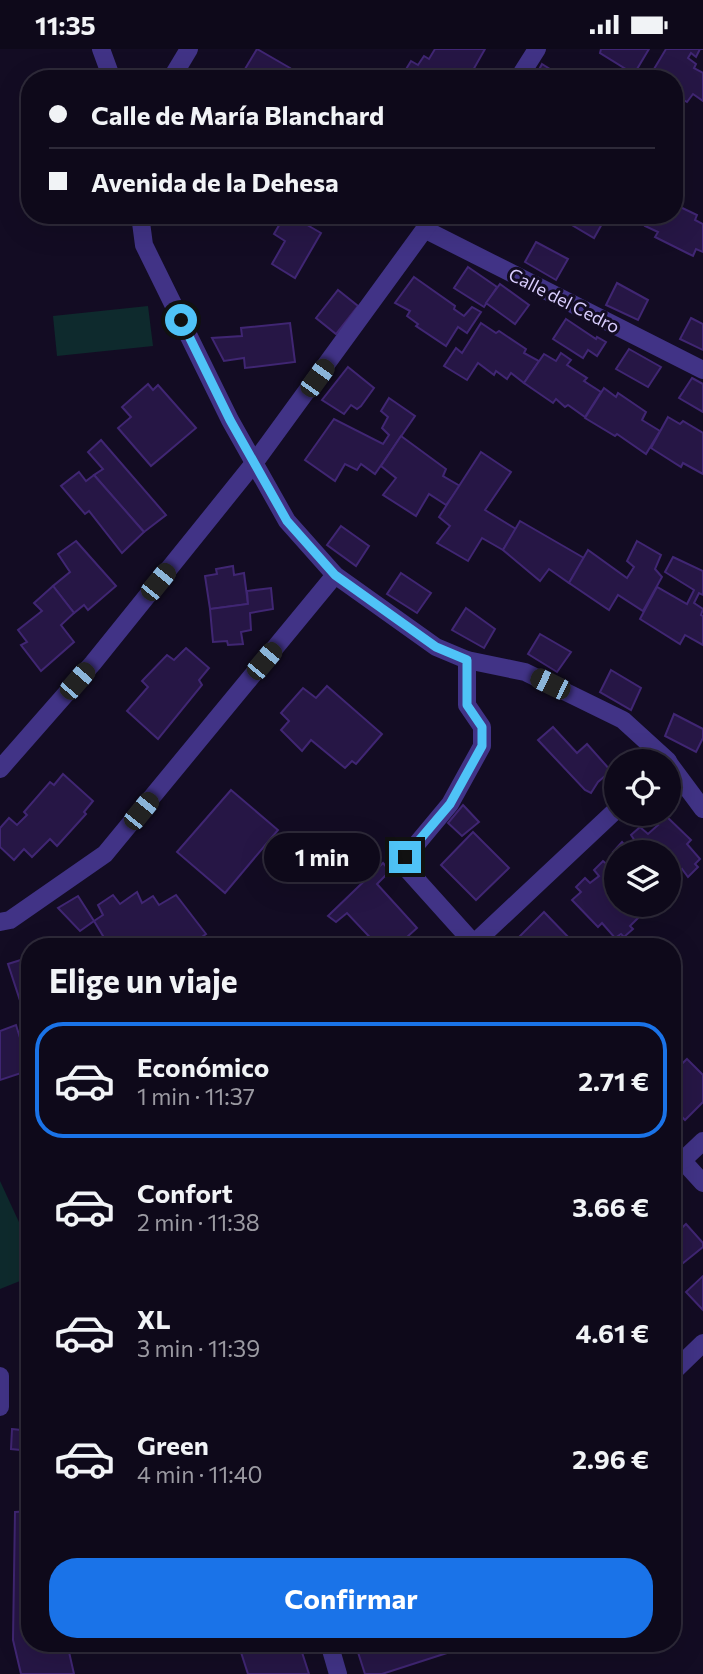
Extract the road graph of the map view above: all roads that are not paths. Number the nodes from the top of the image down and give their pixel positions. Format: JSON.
{"nodes":[{"id":1,"x":101,"y":49,"type":"edge"},
{"id":2,"x":189,"y":49,"type":"edge"},
{"id":3,"x":537,"y":49,"type":"edge"},
{"id":4,"x":109,"y":70,"type":"edge"},
{"id":5,"x":176,"y":70,"type":"edge"},
{"id":6,"x":524,"y":70,"type":"edge"},
{"id":7,"x":141,"y":224,"type":"edge"},
{"id":8,"x":429,"y":224,"type":"edge"},
{"id":9,"x":432,"y":224,"type":"edge"},
{"id":10,"x":703,"y":370,"type":"edge"},
{"id":11,"x":255,"y":462,"type":"junction"},
{"id":12,"x":335,"y":575,"type":"junction"},
{"id":13,"x":467,"y":660,"type":"junction"},
{"id":14,"x":655,"y":749,"type":"edge"},
{"id":15,"x":0,"y":769,"type":"edge"},
{"id":16,"x":681,"y":774,"type":"edge"},
{"id":17,"x":697,"y":790,"type":"edge"},
{"id":18,"x":703,"y":809,"type":"edge"},
{"id":19,"x":604,"y":821,"type":"edge"},
{"id":20,"x":0,"y":922,"type":"edge"},
{"id":21,"x":466,"y":938,"type":"edge"},
{"id":22,"x":481,"y":938,"type":"edge"},
{"id":23,"x":703,"y":1141,"type":"edge"},
{"id":24,"x":681,"y":1153,"type":"edge"},
{"id":25,"x":681,"y":1158,"type":"edge"},
{"id":26,"x":703,"y":1183,"type":"edge"},
{"id":27,"x":703,"y":1343,"type":"edge"},
{"id":28,"x":681,"y":1364,"type":"edge"},
{"id":29,"x":0,"y":1376,"type":"edge"},
{"id":30,"x":0,"y":1407,"type":"edge"},
{"id":31,"x":331,"y":1652,"type":"edge"},
{"id":32,"x":338,"y":1674,"type":"edge"}],
"edges":[{"from":1,"to":4,"type":"street"},
{"from":2,"to":5,"type":"street"},
{"from":3,"to":6,"type":"street"},
{"from":7,"to":11,"type":"street"},
{"from":8,"to":11,"type":"street"},
{"from":9,"to":10,"type":"street","name":"Calle del Cedro"},
{"from":11,"to":12,"type":"street"},
{"from":11,"to":15,"type":"street"},
{"from":12,"to":13,"type":"street"},
{"from":12,"to":20,"type":"street"},
{"from":13,"to":14,"type":"street"},
{"from":13,"to":21,"type":"street"},
{"from":16,"to":17,"type":"street"},
{"from":17,"to":18,"type":"street"},
{"from":19,"to":22,"type":"street"},
{"from":23,"to":24,"type":"street"},
{"from":25,"to":26,"type":"street"},
{"from":27,"to":28,"type":"street"},
{"from":29,"to":30,"type":"street"},
{"from":31,"to":32,"type":"street"}]}
